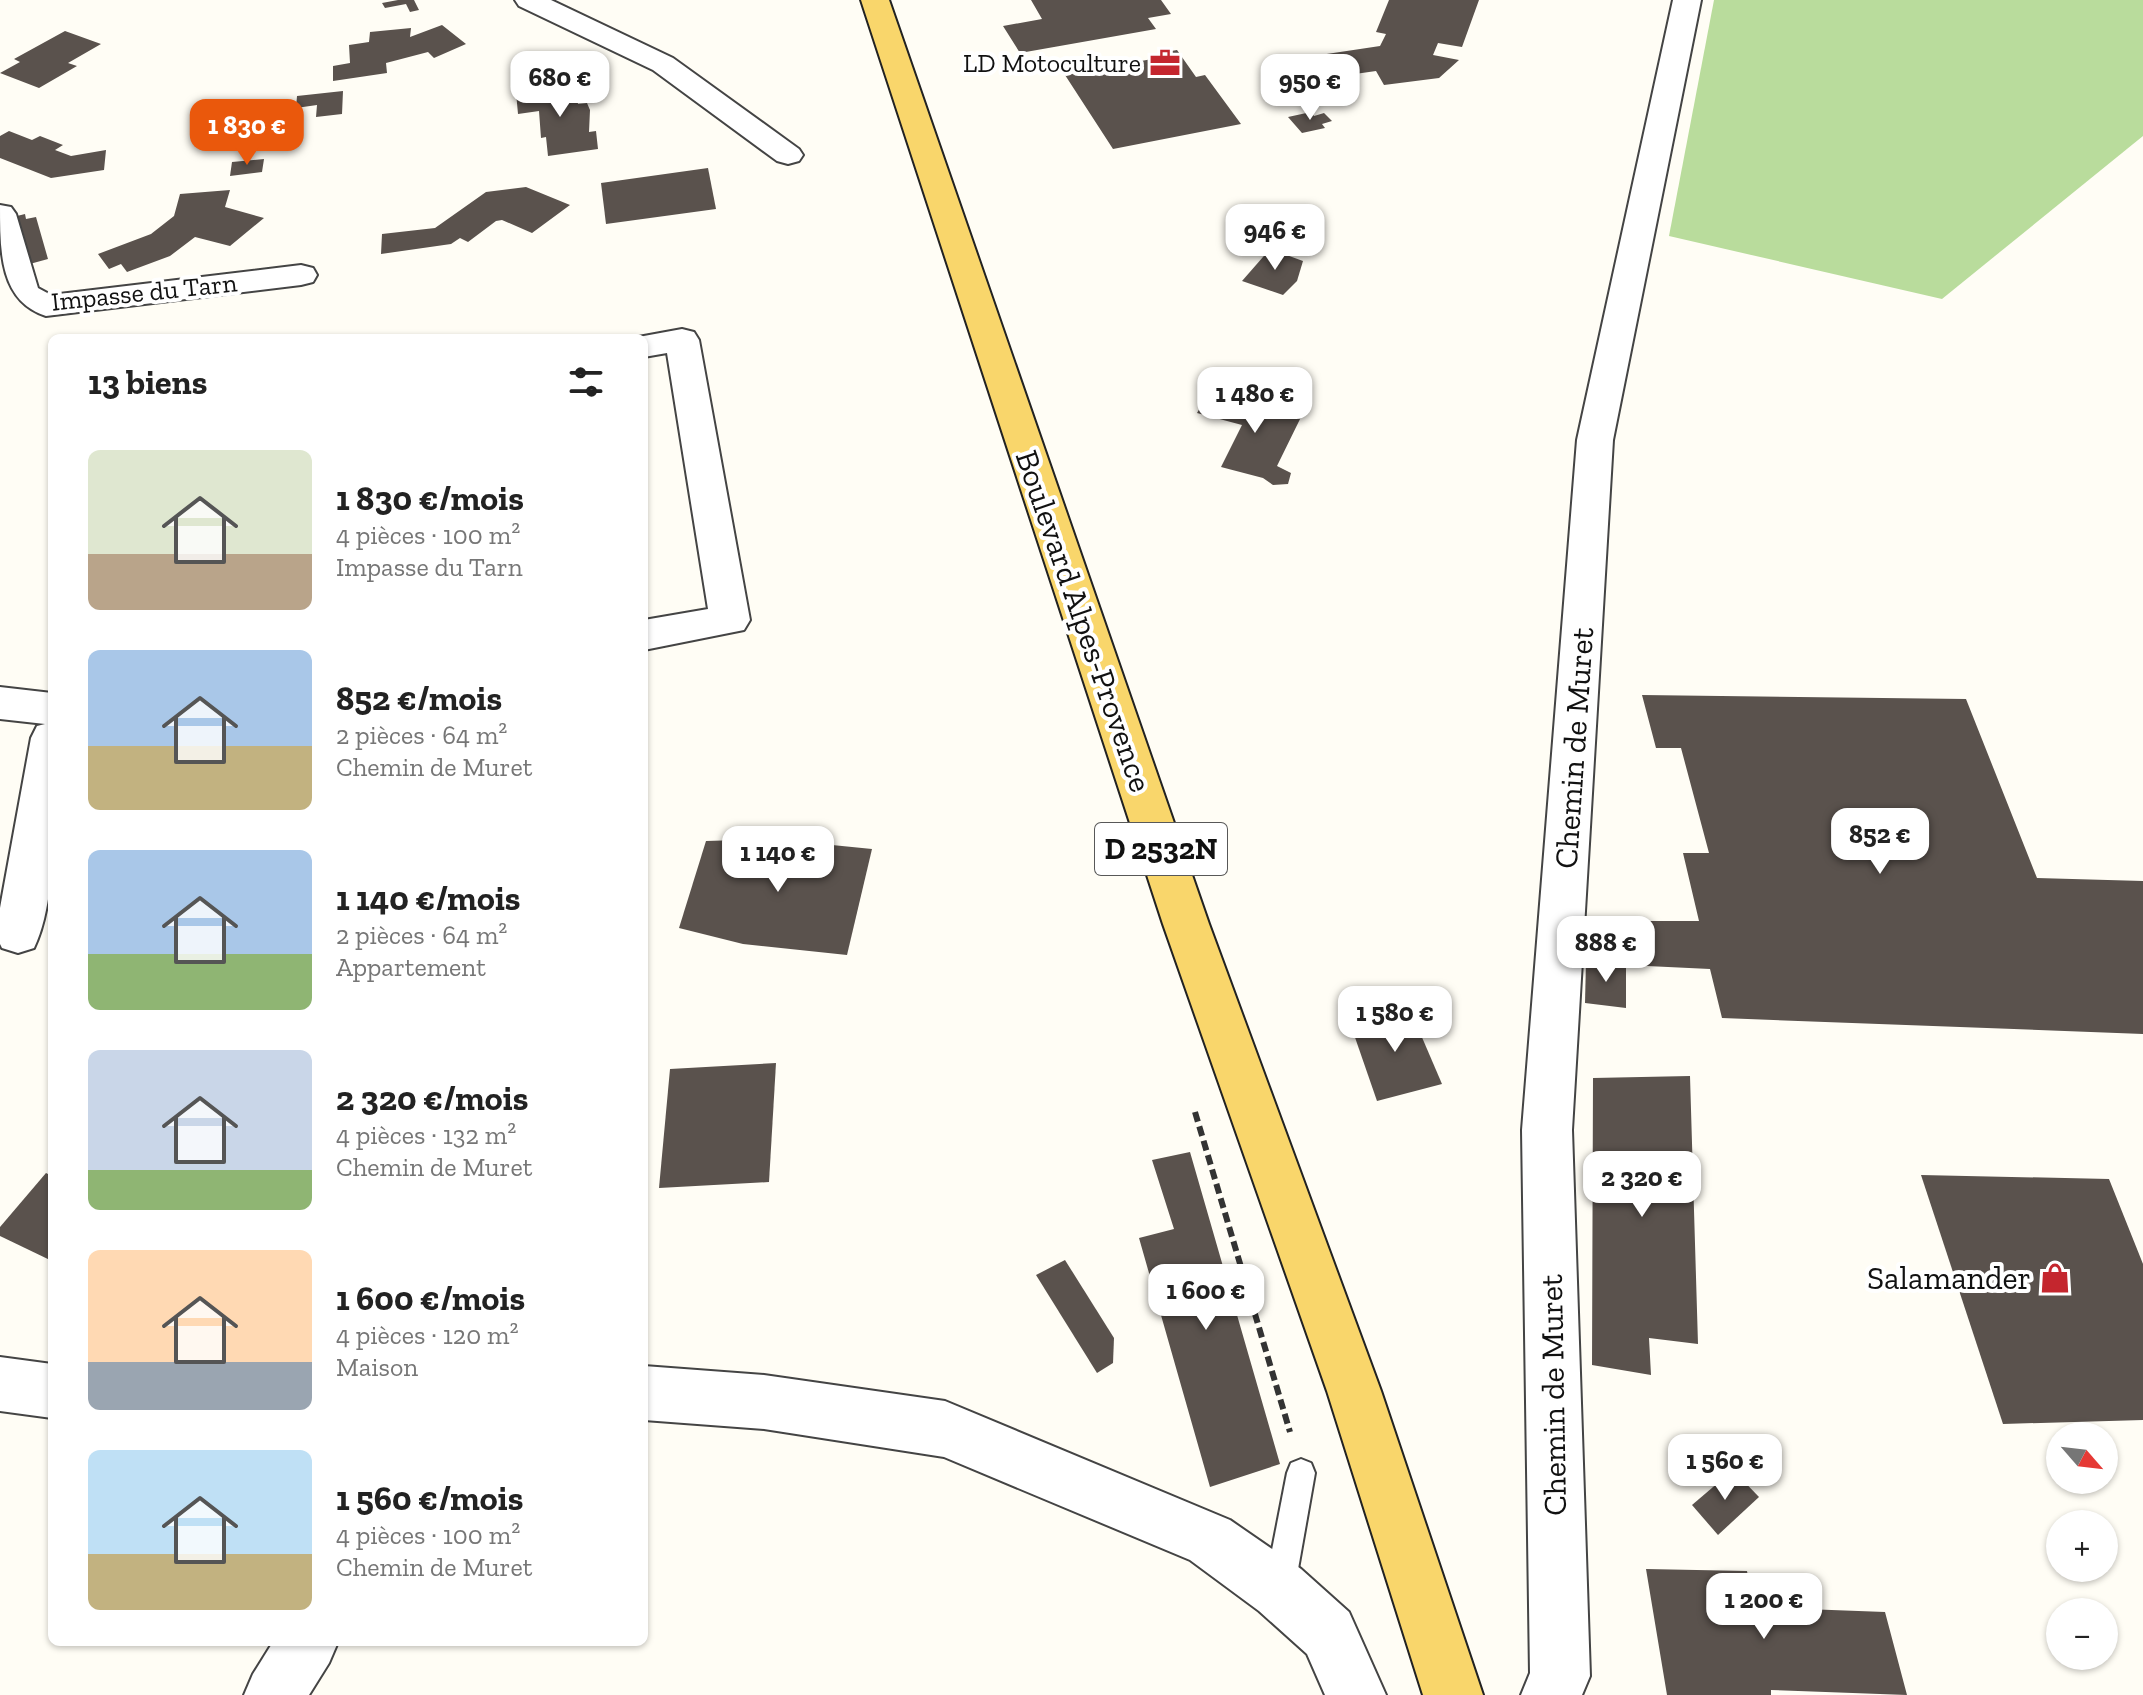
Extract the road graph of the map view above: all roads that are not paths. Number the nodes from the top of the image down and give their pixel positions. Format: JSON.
{"nodes":[{"id":1,"x":529,"y":0,"type":"edge"},
{"id":2,"x":875,"y":0,"type":"edge"},
{"id":3,"x":1687,"y":0,"type":"edge"},
{"id":4,"x":788,"y":155,"type":"dead end"},
{"id":5,"x":0,"y":214,"type":"edge"},
{"id":6,"x":301,"y":275,"type":"dead end"},
{"id":7,"x":648,"y":345,"type":"edge"},
{"id":8,"x":648,"y":634,"type":"edge"},
{"id":9,"x":0,"y":703,"type":"edge"},
{"id":10,"x":48,"y":709,"type":"edge"},
{"id":11,"x":48,"y":761,"type":"edge"},
{"id":12,"x":18,"y":934,"type":"dead end"},
{"id":13,"x":0,"y":1384,"type":"edge"},
{"id":14,"x":48,"y":1390,"type":"edge"},
{"id":15,"x":648,"y":1393,"type":"edge"},
{"id":16,"x":1301,"y":1473,"type":"road end"},
{"id":17,"x":1280,"y":1590,"type":"junction"},
{"id":18,"x":305,"y":1646,"type":"edge"},
{"id":19,"x":274,"y":1695,"type":"edge"},
{"id":20,"x":1356,"y":1695,"type":"edge"},
{"id":21,"x":1453,"y":1695,"type":"edge"},
{"id":22,"x":1551,"y":1695,"type":"edge"}],
"edges":[{"from":1,"to":4,"type":"street"},
{"from":2,"to":21,"type":"main road","name":"Boulevard Alpes-Provence","number":"D 2532N"},
{"from":3,"to":22,"type":"street","name":"Chemin de Muret"},
{"from":5,"to":6,"type":"street","name":"Impasse du Tarn"},
{"from":7,"to":8,"type":"street"},
{"from":9,"to":10,"type":"street"},
{"from":11,"to":12,"type":"street"},
{"from":13,"to":14,"type":"street"},
{"from":15,"to":17,"type":"street"},
{"from":16,"to":17,"type":"lane"},
{"from":17,"to":20,"type":"street"},
{"from":18,"to":19,"type":"street"}]}
